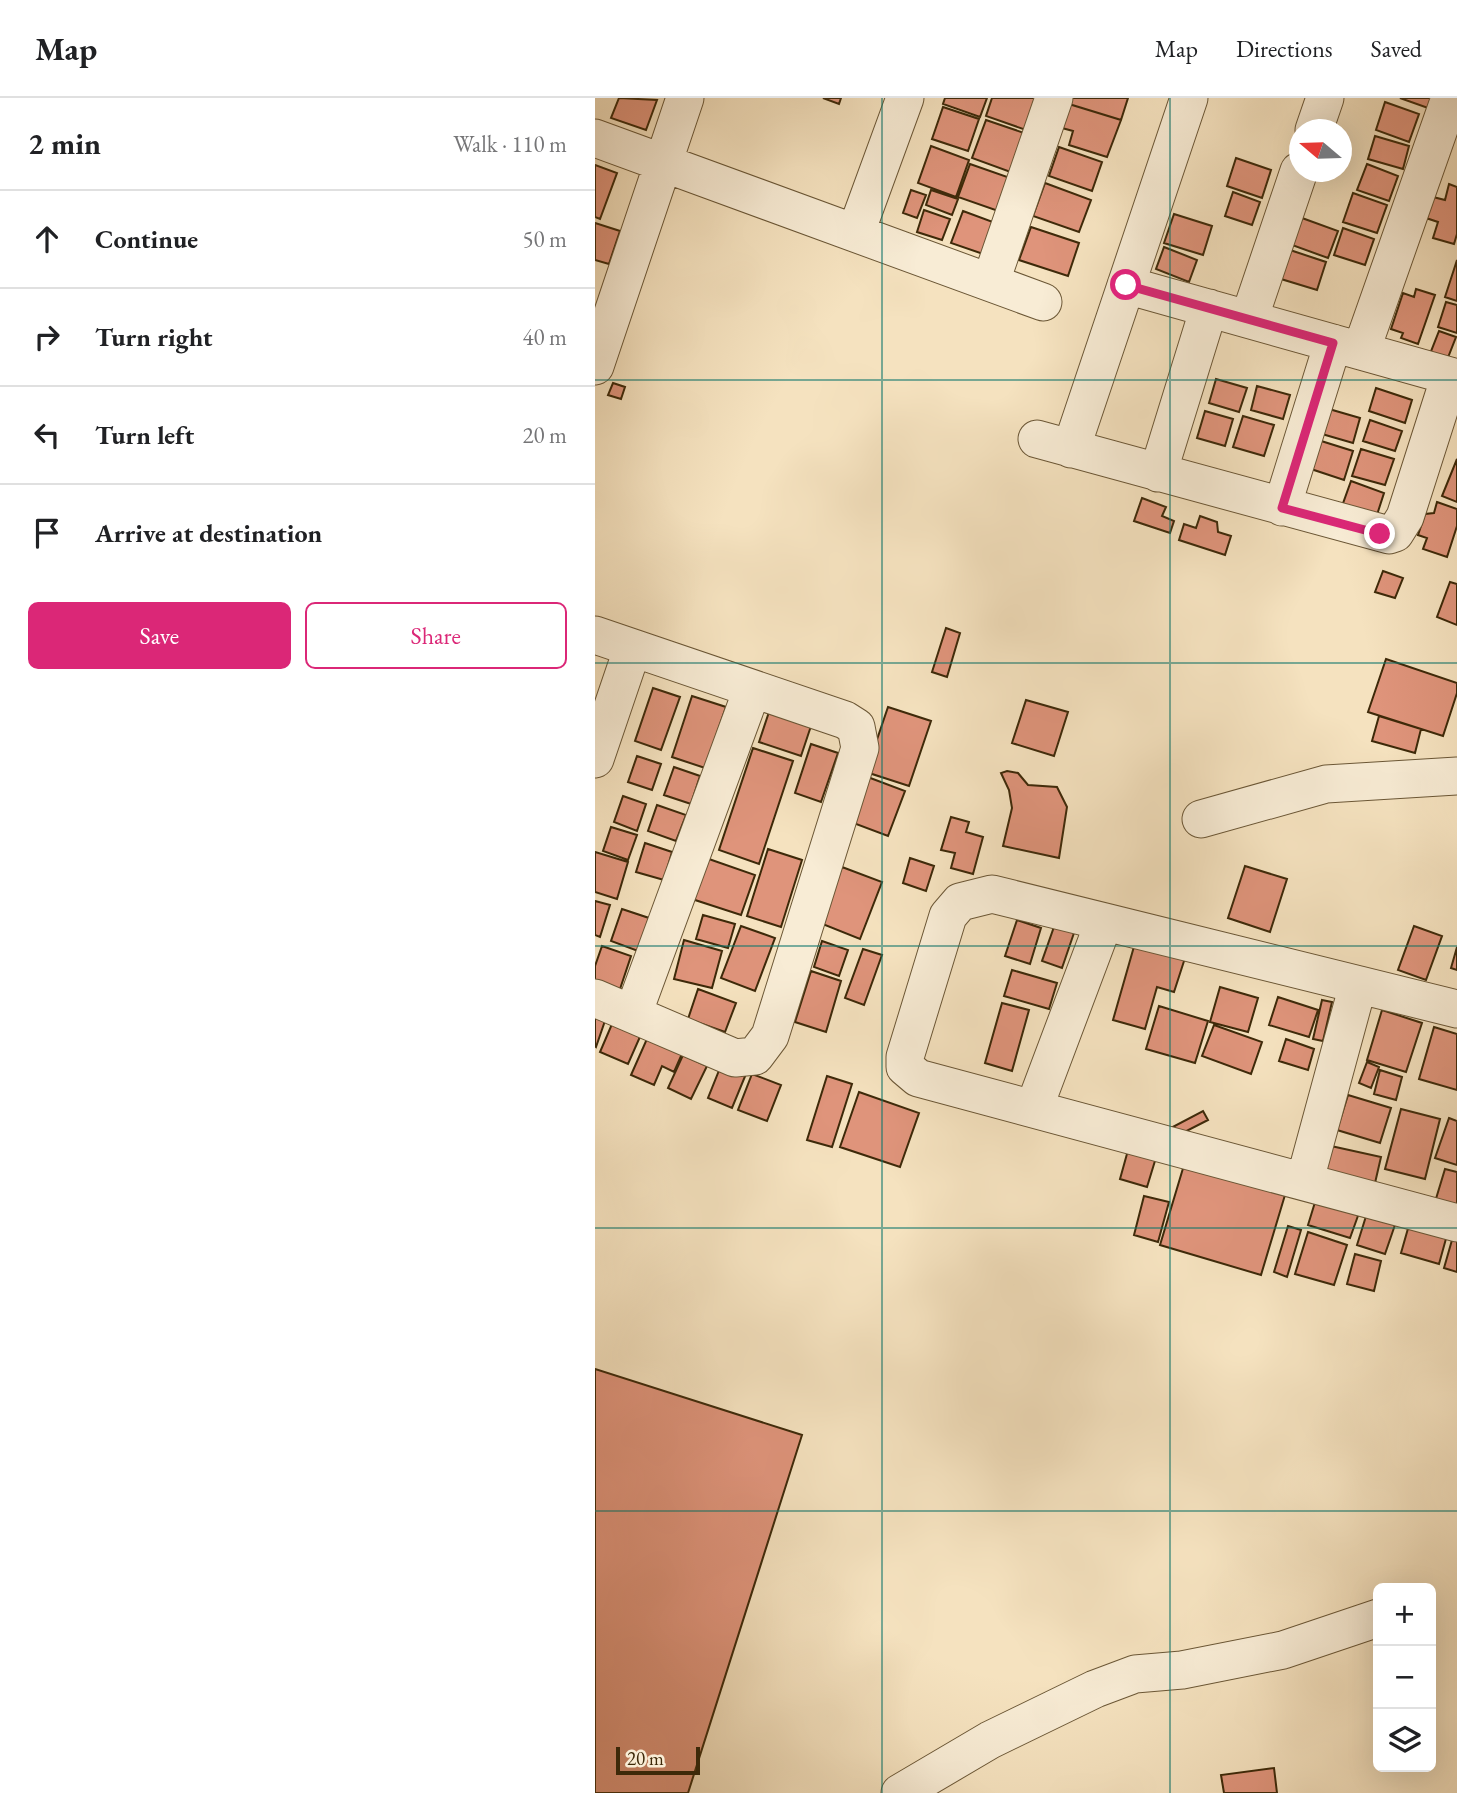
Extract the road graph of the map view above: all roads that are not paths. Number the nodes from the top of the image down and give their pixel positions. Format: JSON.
{"nodes":[{"id":1,"x":685,"y":98,"type":"edge"},
{"id":2,"x":905,"y":98,"type":"edge"},
{"id":3,"x":1054,"y":98,"type":"edge"},
{"id":4,"x":1189,"y":98,"type":"edge"},
{"id":5,"x":1325,"y":98,"type":"edge"},
{"id":6,"x":1450,"y":98,"type":"edge"},
{"id":7,"x":1318,"y":119,"type":"edge"},
{"id":8,"x":595,"y":138,"type":"edge"},
{"id":9,"x":663,"y":162,"type":"junction"},
{"id":10,"x":1297,"y":182,"type":"edge"},
{"id":11,"x":856,"y":232,"type":"junction"},
{"id":12,"x":991,"y":281,"type":"junction"},
{"id":13,"x":1126,"y":285,"type":"junction"},
{"id":14,"x":1043,"y":302,"type":"dead end"},
{"id":15,"x":1209,"y":308,"type":"junction"},
{"id":16,"x":1249,"y":319,"type":"junction"},
{"id":17,"x":1347,"y":347,"type":"junction"},
{"id":18,"x":595,"y":366,"type":"edge"},
{"id":19,"x":1453,"y":377,"type":"edge"},
{"id":20,"x":1158,"y":473,"type":"junction"},
{"id":21,"x":1282,"y":508,"type":"junction"},
{"id":22,"x":595,"y":635,"type":"edge"},
{"id":23,"x":632,"y":650,"type":"junction"},
{"id":24,"x":752,"y":690,"type":"junction"},
{"id":25,"x":595,"y":759,"type":"edge"},
{"id":26,"x":1457,"y":776,"type":"edge"},
{"id":27,"x":1201,"y":819,"type":"dead end"},
{"id":28,"x":1104,"y":922,"type":"junction"},
{"id":29,"x":1358,"y":985,"type":"junction"},
{"id":30,"x":595,"y":998,"type":"edge"},
{"id":31,"x":1457,"y":1009,"type":"edge"},
{"id":32,"x":633,"y":1014,"type":"junction"},
{"id":33,"x":1034,"y":1108,"type":"junction"},
{"id":34,"x":1305,"y":1180,"type":"junction"},
{"id":35,"x":1457,"y":1223,"type":"edge"},
{"id":36,"x":1373,"y":1620,"type":"edge"},
{"id":37,"x":900,"y":1793,"type":"edge"}],
"edges":[{"from":1,"to":9,"type":"street"},
{"from":2,"to":11,"type":"street"},
{"from":3,"to":12,"type":"street"},
{"from":4,"to":13,"type":"street"},
{"from":5,"to":7,"type":"street"},
{"from":6,"to":17,"type":"street"},
{"from":8,"to":9,"type":"street"},
{"from":9,"to":11,"type":"street"},
{"from":9,"to":18,"type":"street"},
{"from":10,"to":16,"type":"street"},
{"from":11,"to":12,"type":"street"},
{"from":12,"to":14,"type":"street"},
{"from":13,"to":15,"type":"street"},
{"from":13,"to":20,"type":"street"},
{"from":15,"to":16,"type":"street"},
{"from":15,"to":20,"type":"street"},
{"from":16,"to":17,"type":"street"},
{"from":17,"to":19,"type":"street"},
{"from":17,"to":21,"type":"street"},
{"from":19,"to":21,"type":"street"},
{"from":20,"to":21,"type":"street"},
{"from":22,"to":23,"type":"street"},
{"from":23,"to":24,"type":"street"},
{"from":23,"to":25,"type":"street"},
{"from":24,"to":32,"type":"street"},
{"from":24,"to":32,"type":"street"},
{"from":26,"to":27,"type":"street"},
{"from":28,"to":29,"type":"street"},
{"from":28,"to":33,"type":"street"},
{"from":28,"to":33,"type":"street"},
{"from":29,"to":31,"type":"street"},
{"from":29,"to":34,"type":"street"},
{"from":30,"to":32,"type":"street"},
{"from":33,"to":34,"type":"street"},
{"from":34,"to":35,"type":"street"},
{"from":36,"to":37,"type":"street"}]}
